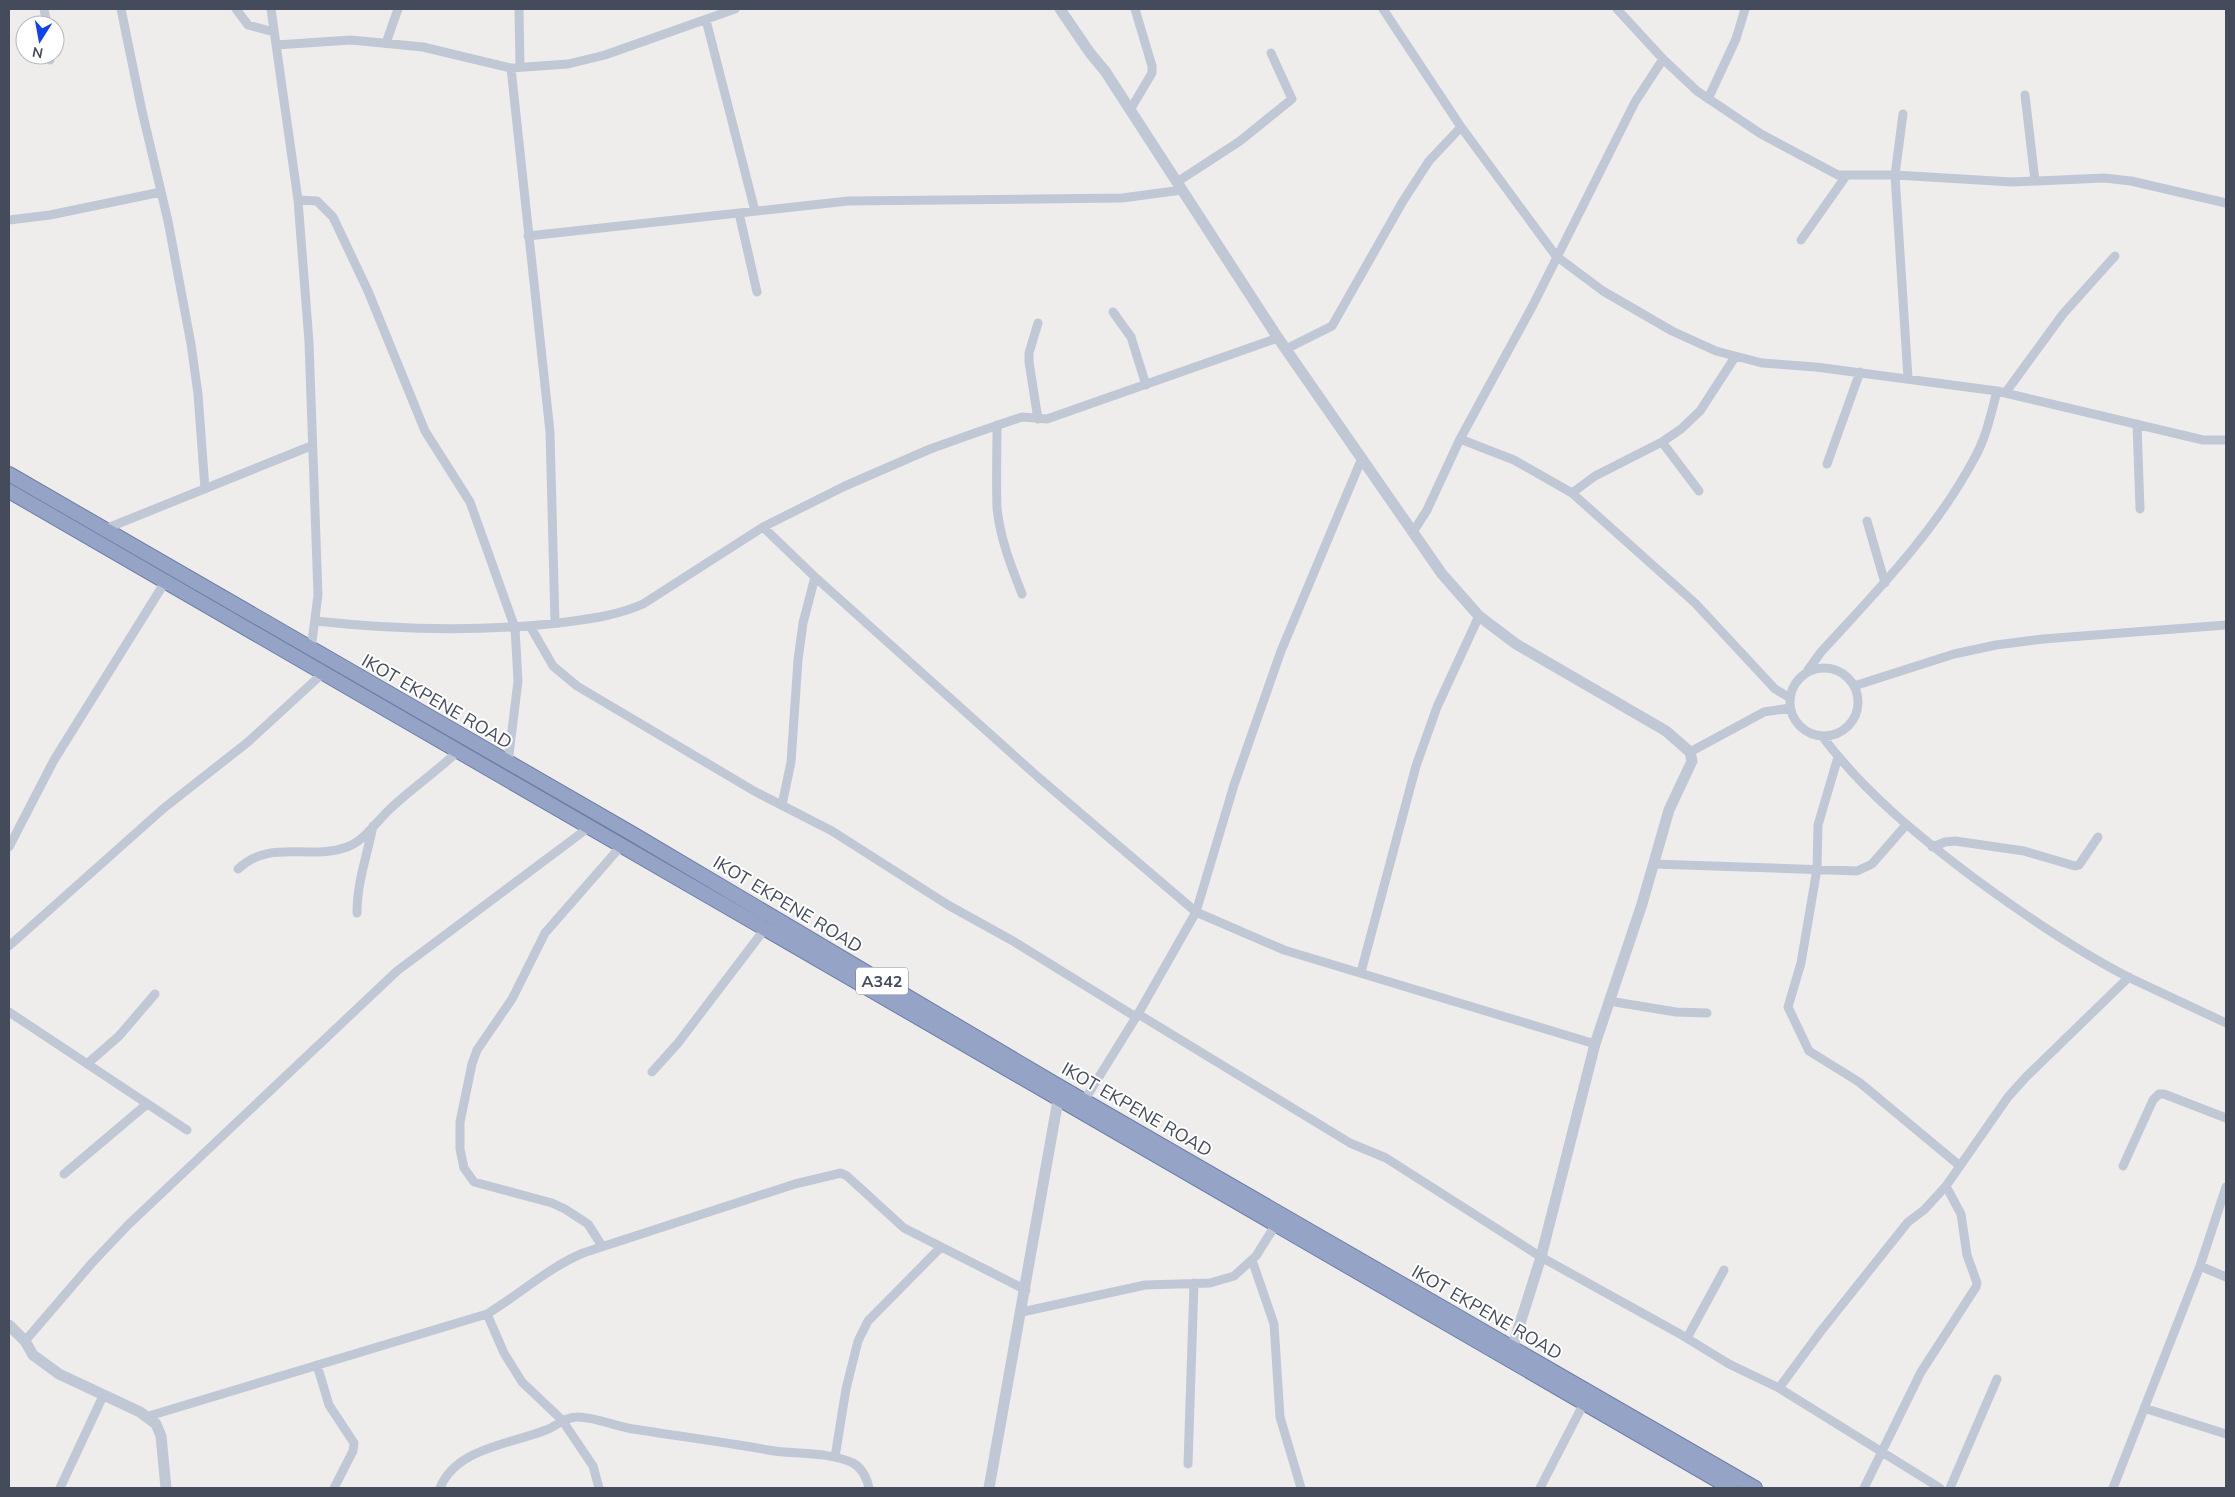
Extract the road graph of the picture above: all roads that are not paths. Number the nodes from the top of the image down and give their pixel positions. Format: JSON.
{"nodes":[{"id":1,"x":121,"y":9,"type":"edge"},
{"id":2,"x":236,"y":9,"type":"edge"},
{"id":3,"x":271,"y":9,"type":"edge"},
{"id":4,"x":398,"y":9,"type":"edge"},
{"id":5,"x":520,"y":9,"type":"edge"},
{"id":6,"x":735,"y":9,"type":"edge"},
{"id":7,"x":1060,"y":9,"type":"edge"},
{"id":8,"x":1135,"y":9,"type":"edge"},
{"id":9,"x":1382,"y":9,"type":"edge"},
{"id":10,"x":1617,"y":9,"type":"edge"},
{"id":11,"x":1745,"y":9,"type":"edge"},
{"id":12,"x":722,"y":11,"type":"edge"},
{"id":13,"x":706,"y":20,"type":"junction"},
{"id":14,"x":274,"y":32,"type":"junction"},
{"id":15,"x":386,"y":43,"type":"junction"},
{"id":16,"x":276,"y":45,"type":"junction"},
{"id":17,"x":1271,"y":53,"type":"dead end"},
{"id":18,"x":1663,"y":59,"type":"junction"},
{"id":19,"x":516,"y":67,"type":"junction"},
{"id":20,"x":2025,"y":95,"type":"dead end"},
{"id":21,"x":1708,"y":99,"type":"junction"},
{"id":22,"x":1130,"y":110,"type":"junction"},
{"id":23,"x":1903,"y":114,"type":"dead end"},
{"id":24,"x":1461,"y":127,"type":"junction"},
{"id":25,"x":1896,"y":174,"type":"junction"},
{"id":26,"x":1846,"y":176,"type":"junction"},
{"id":27,"x":2035,"y":181,"type":"junction"},
{"id":28,"x":1180,"y":186,"type":"junction"},
{"id":29,"x":161,"y":192,"type":"junction"},
{"id":30,"x":298,"y":200,"type":"junction"},
{"id":31,"x":2226,"y":203,"type":"edge"},
{"id":32,"x":755,"y":212,"type":"junction"},
{"id":33,"x":740,"y":213,"type":"junction"},
{"id":34,"x":9,"y":220,"type":"edge"},
{"id":35,"x":528,"y":236,"type":"junction"},
{"id":36,"x":1801,"y":240,"type":"dead end"},
{"id":37,"x":1556,"y":256,"type":"junction"},
{"id":38,"x":2116,"y":256,"type":"dead end"},
{"id":39,"x":757,"y":292,"type":"dead end"},
{"id":40,"x":1113,"y":312,"type":"dead end"},
{"id":41,"x":1038,"y":323,"type":"dead end"},
{"id":42,"x":1278,"y":338,"type":"junction"},
{"id":43,"x":1286,"y":349,"type":"junction"},
{"id":44,"x":1735,"y":357,"type":"junction"},
{"id":45,"x":1860,"y":372,"type":"junction"},
{"id":46,"x":1908,"y":378,"type":"junction"},
{"id":47,"x":1146,"y":385,"type":"junction"},
{"id":48,"x":2002,"y":391,"type":"junction"},
{"id":49,"x":1038,"y":419,"type":"junction"},
{"id":50,"x":2137,"y":424,"type":"junction"},
{"id":51,"x":997,"y":426,"type":"junction"},
{"id":52,"x":1460,"y":439,"type":"junction"},
{"id":53,"x":2226,"y":440,"type":"edge"},
{"id":54,"x":1662,"y":442,"type":"junction"},
{"id":55,"x":311,"y":446,"type":"junction"},
{"id":56,"x":1362,"y":458,"type":"junction"},
{"id":57,"x":1827,"y":464,"type":"dead end"},
{"id":58,"x":9,"y":474,"type":"edge"},
{"id":59,"x":205,"y":489,"type":"junction"},
{"id":60,"x":9,"y":491,"type":"edge"},
{"id":61,"x":1699,"y":491,"type":"dead end"},
{"id":62,"x":1572,"y":494,"type":"junction"},
{"id":63,"x":2140,"y":508,"type":"dead end"},
{"id":64,"x":1867,"y":521,"type":"dead end"},
{"id":65,"x":763,"y":527,"type":"junction"},
{"id":66,"x":105,"y":529,"type":"junction"},
{"id":67,"x":1412,"y":532,"type":"junction"},
{"id":68,"x":815,"y":577,"type":"junction"},
{"id":69,"x":165,"y":582,"type":"junction"},
{"id":70,"x":1885,"y":583,"type":"junction"},
{"id":71,"x":1022,"y":594,"type":"dead end"},
{"id":72,"x":1478,"y":616,"type":"junction"},
{"id":73,"x":316,"y":621,"type":"junction"},
{"id":74,"x":555,"y":623,"type":"junction"},
{"id":75,"x":2226,"y":625,"type":"edge"},
{"id":76,"x":530,"y":626,"type":"junction"},
{"id":77,"x":515,"y":628,"type":"junction"},
{"id":78,"x":311,"y":649,"type":"junction"},
{"id":79,"x":1808,"y":670,"type":"junction"},
{"id":80,"x":322,"y":674,"type":"junction"},
{"id":81,"x":1854,"y":686,"type":"junction"},
{"id":82,"x":1790,"y":698,"type":"junction"},
{"id":83,"x":1790,"y":708,"type":"junction"},
{"id":84,"x":1822,"y":736,"type":"junction"},
{"id":85,"x":457,"y":752,"type":"junction"},
{"id":86,"x":1690,"y":752,"type":"junction"},
{"id":87,"x":1838,"y":757,"type":"junction"},
{"id":88,"x":508,"y":763,"type":"junction"},
{"id":89,"x":782,"y":805,"type":"junction"},
{"id":90,"x":1906,"y":825,"type":"junction"},
{"id":91,"x":373,"y":826,"type":"junction"},
{"id":92,"x":588,"y":828,"type":"junction"},
{"id":93,"x":2098,"y":837,"type":"dead end"},
{"id":94,"x":621,"y":846,"type":"junction"},
{"id":95,"x":9,"y":847,"type":"edge"},
{"id":96,"x":1932,"y":847,"type":"junction"},
{"id":97,"x":1653,"y":864,"type":"junction"},
{"id":98,"x":1816,"y":869,"type":"junction"},
{"id":99,"x":238,"y":870,"type":"dead end"},
{"id":100,"x":1196,"y":912,"type":"junction"},
{"id":101,"x":357,"y":913,"type":"dead end"},
{"id":102,"x":764,"y":930,"type":"junction"},
{"id":103,"x":9,"y":946,"type":"edge"},
{"id":104,"x":1361,"y":972,"type":"junction"},
{"id":105,"x":2129,"y":977,"type":"junction"},
{"id":106,"x":155,"y":994,"type":"dead end"},
{"id":107,"x":1609,"y":1001,"type":"junction"},
{"id":108,"x":9,"y":1012,"type":"edge"},
{"id":109,"x":1707,"y":1013,"type":"dead end"},
{"id":110,"x":1137,"y":1015,"type":"junction"},
{"id":111,"x":2226,"y":1023,"type":"edge"},
{"id":112,"x":1595,"y":1044,"type":"junction"},
{"id":113,"x":87,"y":1064,"type":"junction"},
{"id":114,"x":652,"y":1072,"type":"dead end"},
{"id":115,"x":1058,"y":1100,"type":"junction"},
{"id":116,"x":1084,"y":1100,"type":"junction"},
{"id":117,"x":147,"y":1104,"type":"junction"},
{"id":118,"x":2226,"y":1118,"type":"edge"},
{"id":119,"x":187,"y":1130,"type":"dead end"},
{"id":120,"x":1960,"y":1166,"type":"junction"},
{"id":121,"x":2123,"y":1166,"type":"dead end"},
{"id":122,"x":64,"y":1174,"type":"dead end"},
{"id":123,"x":1946,"y":1186,"type":"junction"},
{"id":124,"x":2226,"y":1187,"type":"edge"},
{"id":125,"x":1279,"y":1220,"type":"junction"},
{"id":126,"x":602,"y":1246,"type":"junction"},
{"id":127,"x":941,"y":1247,"type":"junction"},
{"id":128,"x":1541,"y":1258,"type":"junction"},
{"id":129,"x":1252,"y":1260,"type":"junction"},
{"id":130,"x":2200,"y":1266,"type":"junction"},
{"id":131,"x":1724,"y":1270,"type":"dead end"},
{"id":132,"x":2226,"y":1277,"type":"edge"},
{"id":133,"x":1194,"y":1283,"type":"junction"},
{"id":134,"x":1026,"y":1290,"type":"junction"},
{"id":135,"x":1022,"y":1312,"type":"junction"},
{"id":136,"x":487,"y":1314,"type":"junction"},
{"id":137,"x":10,"y":1328,"type":"edge"},
{"id":138,"x":1687,"y":1338,"type":"junction"},
{"id":139,"x":25,"y":1341,"type":"junction"},
{"id":140,"x":1512,"y":1349,"type":"junction"},
{"id":141,"x":316,"y":1365,"type":"junction"},
{"id":142,"x":1997,"y":1380,"type":"dead end"},
{"id":143,"x":1779,"y":1388,"type":"junction"},
{"id":144,"x":103,"y":1396,"type":"junction"},
{"id":145,"x":1587,"y":1397,"type":"junction"},
{"id":146,"x":2144,"y":1408,"type":"junction"},
{"id":147,"x":149,"y":1416,"type":"junction"},
{"id":148,"x":562,"y":1420,"type":"junction"},
{"id":149,"x":2226,"y":1434,"type":"edge"},
{"id":150,"x":1881,"y":1450,"type":"junction"},
{"id":151,"x":835,"y":1457,"type":"junction"},
{"id":152,"x":1188,"y":1464,"type":"dead end"},
{"id":153,"x":60,"y":1488,"type":"edge"},
{"id":154,"x":166,"y":1488,"type":"edge"},
{"id":155,"x":334,"y":1488,"type":"edge"},
{"id":156,"x":440,"y":1488,"type":"edge"},
{"id":157,"x":599,"y":1488,"type":"edge"},
{"id":158,"x":869,"y":1488,"type":"edge"},
{"id":159,"x":989,"y":1488,"type":"edge"},
{"id":160,"x":1301,"y":1488,"type":"edge"},
{"id":161,"x":1540,"y":1488,"type":"edge"},
{"id":162,"x":1731,"y":1488,"type":"edge"},
{"id":163,"x":1755,"y":1488,"type":"edge"},
{"id":164,"x":1864,"y":1488,"type":"edge"},
{"id":165,"x":1940,"y":1488,"type":"edge"},
{"id":166,"x":1950,"y":1488,"type":"edge"},
{"id":167,"x":2113,"y":1488,"type":"edge"}],
"edges":[{"from":1,"to":29,"type":"street"},
{"from":2,"to":14,"type":"street"},
{"from":3,"to":14,"type":"street"},
{"from":4,"to":15,"type":"street"},
{"from":5,"to":19,"type":"street"},
{"from":6,"to":12,"type":"street"},
{"from":7,"to":22,"type":"street"},
{"from":8,"to":22,"type":"street"},
{"from":9,"to":24,"type":"street"},
{"from":10,"to":18,"type":"street"},
{"from":11,"to":21,"type":"street"},
{"from":12,"to":13,"type":"street"},
{"from":13,"to":19,"type":"street"},
{"from":13,"to":32,"type":"street"},
{"from":14,"to":16,"type":"street"},
{"from":15,"to":16,"type":"street"},
{"from":15,"to":19,"type":"street"},
{"from":16,"to":30,"type":"street"},
{"from":17,"to":28,"type":"street"},
{"from":18,"to":21,"type":"street"},
{"from":18,"to":37,"type":"street"},
{"from":19,"to":35,"type":"street"},
{"from":20,"to":27,"type":"street"},
{"from":21,"to":26,"type":"street"},
{"from":22,"to":28,"type":"street"},
{"from":23,"to":25,"type":"street"},
{"from":24,"to":37,"type":"street"},
{"from":24,"to":43,"type":"street"},
{"from":25,"to":26,"type":"street"},
{"from":25,"to":27,"type":"street"},
{"from":25,"to":46,"type":"street"},
{"from":26,"to":36,"type":"street"},
{"from":27,"to":31,"type":"street"},
{"from":28,"to":32,"type":"street"},
{"from":28,"to":42,"type":"street"},
{"from":29,"to":34,"type":"street"},
{"from":29,"to":59,"type":"street"},
{"from":30,"to":55,"type":"street"},
{"from":30,"to":77,"type":"street"},
{"from":32,"to":33,"type":"street"},
{"from":33,"to":35,"type":"street"},
{"from":33,"to":39,"type":"street"},
{"from":35,"to":74,"type":"street"},
{"from":37,"to":44,"type":"street"},
{"from":37,"to":52,"type":"street"},
{"from":38,"to":48,"type":"street"},
{"from":40,"to":47,"type":"street"},
{"from":41,"to":49,"type":"street"},
{"from":42,"to":43,"type":"street"},
{"from":42,"to":47,"type":"street"},
{"from":43,"to":56,"type":"street"},
{"from":44,"to":45,"type":"street"},
{"from":44,"to":54,"type":"street"},
{"from":45,"to":46,"type":"street"},
{"from":45,"to":57,"type":"street"},
{"from":46,"to":48,"type":"street"},
{"from":47,"to":49,"type":"street"},
{"from":48,"to":50,"type":"street"},
{"from":48,"to":70,"type":"street"},
{"from":49,"to":51,"type":"street"},
{"from":50,"to":53,"type":"street"},
{"from":50,"to":63,"type":"street"},
{"from":51,"to":65,"type":"street"},
{"from":51,"to":71,"type":"street"},
{"from":52,"to":62,"type":"street"},
{"from":52,"to":67,"type":"street"},
{"from":54,"to":61,"type":"street"},
{"from":54,"to":62,"type":"street"},
{"from":55,"to":59,"type":"street"},
{"from":55,"to":73,"type":"street"},
{"from":56,"to":67,"type":"street"},
{"from":56,"to":100,"type":"street"},
{"from":58,"to":66,"type":"highway","name":"IKOT EKPENE ROAD","number":"A342"},
{"from":59,"to":66,"type":"street"},
{"from":60,"to":69,"type":"highway","name":"IKOT EKPENE ROAD","number":"A342"},
{"from":62,"to":82,"type":"street"},
{"from":64,"to":70,"type":"street"},
{"from":65,"to":68,"type":"street"},
{"from":65,"to":74,"type":"street"},
{"from":66,"to":78,"type":"highway","name":"IKOT EKPENE ROAD","number":"A342"},
{"from":67,"to":72,"type":"street"},
{"from":68,"to":89,"type":"street"},
{"from":68,"to":100,"type":"street"},
{"from":69,"to":80,"type":"highway","name":"IKOT EKPENE ROAD","number":"A342"},
{"from":69,"to":95,"type":"street"},
{"from":70,"to":79,"type":"street"},
{"from":72,"to":86,"type":"street"},
{"from":72,"to":104,"type":"street"},
{"from":73,"to":77,"type":"street"},
{"from":73,"to":78,"type":"street"},
{"from":74,"to":76,"type":"street"},
{"from":75,"to":81,"type":"street"},
{"from":76,"to":77,"type":"street"},
{"from":76,"to":89,"type":"street"},
{"from":77,"to":88,"type":"street"},
{"from":78,"to":88,"type":"highway","name":"IKOT EKPENE ROAD","number":"A342"},
{"from":79,"to":81,"type":"street"},
{"from":79,"to":82,"type":"street"},
{"from":80,"to":85,"type":"highway","name":"IKOT EKPENE ROAD","number":"A342"},
{"from":80,"to":103,"type":"street"},
{"from":81,"to":84,"type":"street"},
{"from":82,"to":83,"type":"street"},
{"from":83,"to":84,"type":"street"},
{"from":83,"to":86,"type":"street"},
{"from":84,"to":87,"type":"street"},
{"from":85,"to":91,"type":"street"},
{"from":85,"to":92,"type":"highway","name":"IKOT EKPENE ROAD","number":"A342"},
{"from":86,"to":97,"type":"street"},
{"from":87,"to":90,"type":"street"},
{"from":87,"to":98,"type":"street"},
{"from":88,"to":116,"type":"highway","name":"IKOT EKPENE ROAD","number":"A342"},
{"from":89,"to":110,"type":"street"},
{"from":90,"to":96,"type":"street"},
{"from":90,"to":98,"type":"street"},
{"from":91,"to":99,"type":"street"},
{"from":91,"to":101,"type":"street"},
{"from":92,"to":94,"type":"highway","name":"IKOT EKPENE ROAD","number":"A342"},
{"from":92,"to":139,"type":"street"},
{"from":93,"to":96,"type":"street"},
{"from":94,"to":102,"type":"highway","name":"IKOT EKPENE ROAD","number":"A342"},
{"from":94,"to":126,"type":"street"},
{"from":96,"to":105,"type":"street"},
{"from":97,"to":98,"type":"street"},
{"from":97,"to":107,"type":"street"},
{"from":98,"to":120,"type":"street"},
{"from":100,"to":104,"type":"street"},
{"from":100,"to":110,"type":"street"},
{"from":102,"to":114,"type":"street"},
{"from":102,"to":115,"type":"highway","name":"IKOT EKPENE ROAD","number":"A342"},
{"from":104,"to":112,"type":"street"},
{"from":105,"to":111,"type":"street"},
{"from":105,"to":120,"type":"street"},
{"from":106,"to":113,"type":"street"},
{"from":107,"to":109,"type":"street"},
{"from":107,"to":112,"type":"street"},
{"from":108,"to":113,"type":"street"},
{"from":110,"to":116,"type":"street"},
{"from":110,"to":128,"type":"street"},
{"from":112,"to":128,"type":"street"},
{"from":113,"to":117,"type":"street"},
{"from":115,"to":125,"type":"highway","name":"IKOT EKPENE ROAD","number":"A342"},
{"from":115,"to":134,"type":"street"},
{"from":116,"to":125,"type":"highway","name":"IKOT EKPENE ROAD","number":"A342"},
{"from":117,"to":119,"type":"street"},
{"from":117,"to":122,"type":"street"},
{"from":118,"to":121,"type":"street"},
{"from":120,"to":123,"type":"street"},
{"from":123,"to":143,"type":"street"},
{"from":123,"to":150,"type":"street"},
{"from":124,"to":130,"type":"street"},
{"from":125,"to":129,"type":"street"},
{"from":125,"to":140,"type":"highway","name":"IKOT EKPENE ROAD","number":"A342"},
{"from":125,"to":145,"type":"highway","name":"IKOT EKPENE ROAD","number":"A342"},
{"from":126,"to":127,"type":"street"},
{"from":126,"to":136,"type":"street"},
{"from":127,"to":134,"type":"street"},
{"from":127,"to":151,"type":"street"},
{"from":128,"to":138,"type":"street"},
{"from":128,"to":140,"type":"street"},
{"from":129,"to":133,"type":"street"},
{"from":129,"to":160,"type":"street"},
{"from":130,"to":132,"type":"street"},
{"from":130,"to":146,"type":"street"},
{"from":131,"to":138,"type":"street"},
{"from":133,"to":135,"type":"street"},
{"from":133,"to":152,"type":"street"},
{"from":134,"to":135,"type":"street"},
{"from":135,"to":159,"type":"street"},
{"from":136,"to":141,"type":"street"},
{"from":136,"to":148,"type":"street"},
{"from":137,"to":139,"type":"street"},
{"from":138,"to":143,"type":"street"},
{"from":139,"to":144,"type":"street"},
{"from":140,"to":145,"type":"highway","name":"IKOT EKPENE ROAD","number":"A342"},
{"from":141,"to":147,"type":"street"},
{"from":141,"to":155,"type":"street"},
{"from":142,"to":166,"type":"street"},
{"from":143,"to":150,"type":"street"},
{"from":144,"to":147,"type":"street"},
{"from":144,"to":153,"type":"street"},
{"from":145,"to":161,"type":"street"},
{"from":145,"to":162,"type":"highway","name":"IKOT EKPENE ROAD","number":"A342"},
{"from":145,"to":163,"type":"highway","name":"IKOT EKPENE ROAD","number":"A342"},
{"from":146,"to":149,"type":"street"},
{"from":146,"to":167,"type":"street"},
{"from":147,"to":154,"type":"street"},
{"from":148,"to":151,"type":"street"},
{"from":148,"to":156,"type":"street"},
{"from":148,"to":157,"type":"street"},
{"from":150,"to":164,"type":"street"},
{"from":150,"to":165,"type":"street"},
{"from":151,"to":158,"type":"street"}]}
